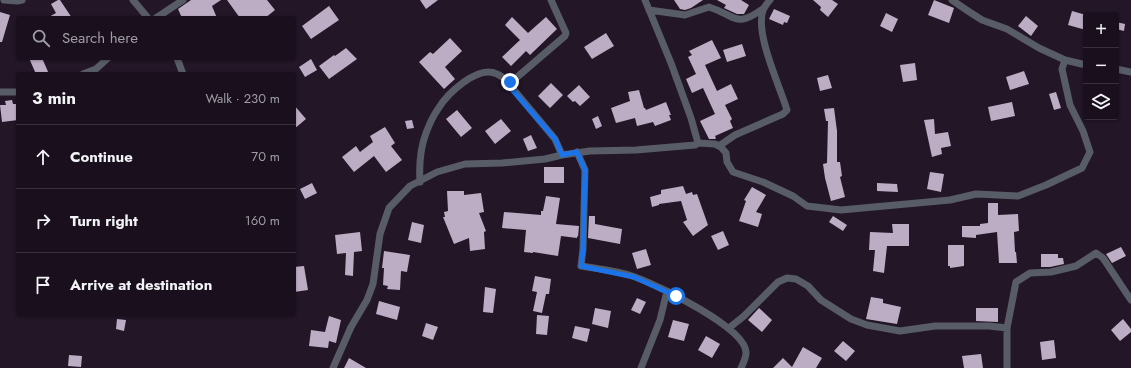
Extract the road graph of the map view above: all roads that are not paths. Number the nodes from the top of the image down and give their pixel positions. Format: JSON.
{"nodes":[{"id":1,"x":4,"y":0,"type":"edge"},
{"id":2,"x":22,"y":0,"type":"edge"},
{"id":3,"x":133,"y":0,"type":"edge"},
{"id":4,"x":182,"y":0,"type":"edge"},
{"id":5,"x":551,"y":0,"type":"edge"},
{"id":6,"x":645,"y":0,"type":"edge"},
{"id":7,"x":770,"y":0,"type":"edge"},
{"id":8,"x":952,"y":0,"type":"edge"},
{"id":9,"x":764,"y":8,"type":"junction"},
{"id":10,"x":649,"y":10,"type":"junction"},
{"id":11,"x":146,"y":16,"type":"edge"},
{"id":12,"x":159,"y":16,"type":"edge"},
{"id":13,"x":106,"y":60,"type":"edge"},
{"id":14,"x":178,"y":60,"type":"edge"},
{"id":15,"x":1065,"y":60,"type":"junction"},
{"id":16,"x":1083,"y":64,"type":"edge"},
{"id":17,"x":1119,"y":70,"type":"edge"},
{"id":18,"x":96,"y":71,"type":"edge"},
{"id":19,"x":182,"y":72,"type":"edge"},
{"id":20,"x":1131,"y":72,"type":"edge"},
{"id":21,"x":509,"y":83,"type":"junction"},
{"id":22,"x":0,"y":92,"type":"edge"},
{"id":23,"x":16,"y":92,"type":"edge"},
{"id":24,"x":698,"y":143,"type":"junction"},
{"id":25,"x":719,"y":146,"type":"junction"},
{"id":26,"x":577,"y":152,"type":"junction"},
{"id":27,"x":562,"y":155,"type":"junction"},
{"id":28,"x":420,"y":182,"type":"junction"},
{"id":29,"x":667,"y":291,"type":"junction"},
{"id":30,"x":1131,"y":300,"type":"edge"},
{"id":31,"x":729,"y":328,"type":"junction"},
{"id":32,"x":1007,"y":328,"type":"junction"},
{"id":33,"x":333,"y":368,"type":"edge"},
{"id":34,"x":641,"y":368,"type":"edge"},
{"id":35,"x":741,"y":368,"type":"edge"},
{"id":36,"x":1007,"y":368,"type":"edge"}],
"edges":[{"from":1,"to":2,"type":"street"},
{"from":3,"to":11,"type":"street"},
{"from":4,"to":12,"type":"street"},
{"from":5,"to":21,"type":"street"},
{"from":6,"to":10,"type":"street"},
{"from":7,"to":9,"type":"street"},
{"from":8,"to":15,"type":"street"},
{"from":9,"to":10,"type":"street"},
{"from":9,"to":25,"type":"street"},
{"from":10,"to":24,"type":"street"},
{"from":13,"to":18,"type":"street"},
{"from":14,"to":19,"type":"street"},
{"from":15,"to":16,"type":"street"},
{"from":15,"to":25,"type":"street"},
{"from":17,"to":20,"type":"street"},
{"from":21,"to":27,"type":"street"},
{"from":21,"to":28,"type":"street"},
{"from":22,"to":23,"type":"street"},
{"from":24,"to":25,"type":"street"},
{"from":24,"to":26,"type":"street"},
{"from":26,"to":27,"type":"street"},
{"from":26,"to":29,"type":"street"},
{"from":27,"to":28,"type":"street"},
{"from":28,"to":33,"type":"street"},
{"from":29,"to":31,"type":"street"},
{"from":29,"to":34,"type":"street"},
{"from":30,"to":32,"type":"street"},
{"from":31,"to":32,"type":"street"},
{"from":31,"to":35,"type":"street"},
{"from":32,"to":36,"type":"street"}]}
